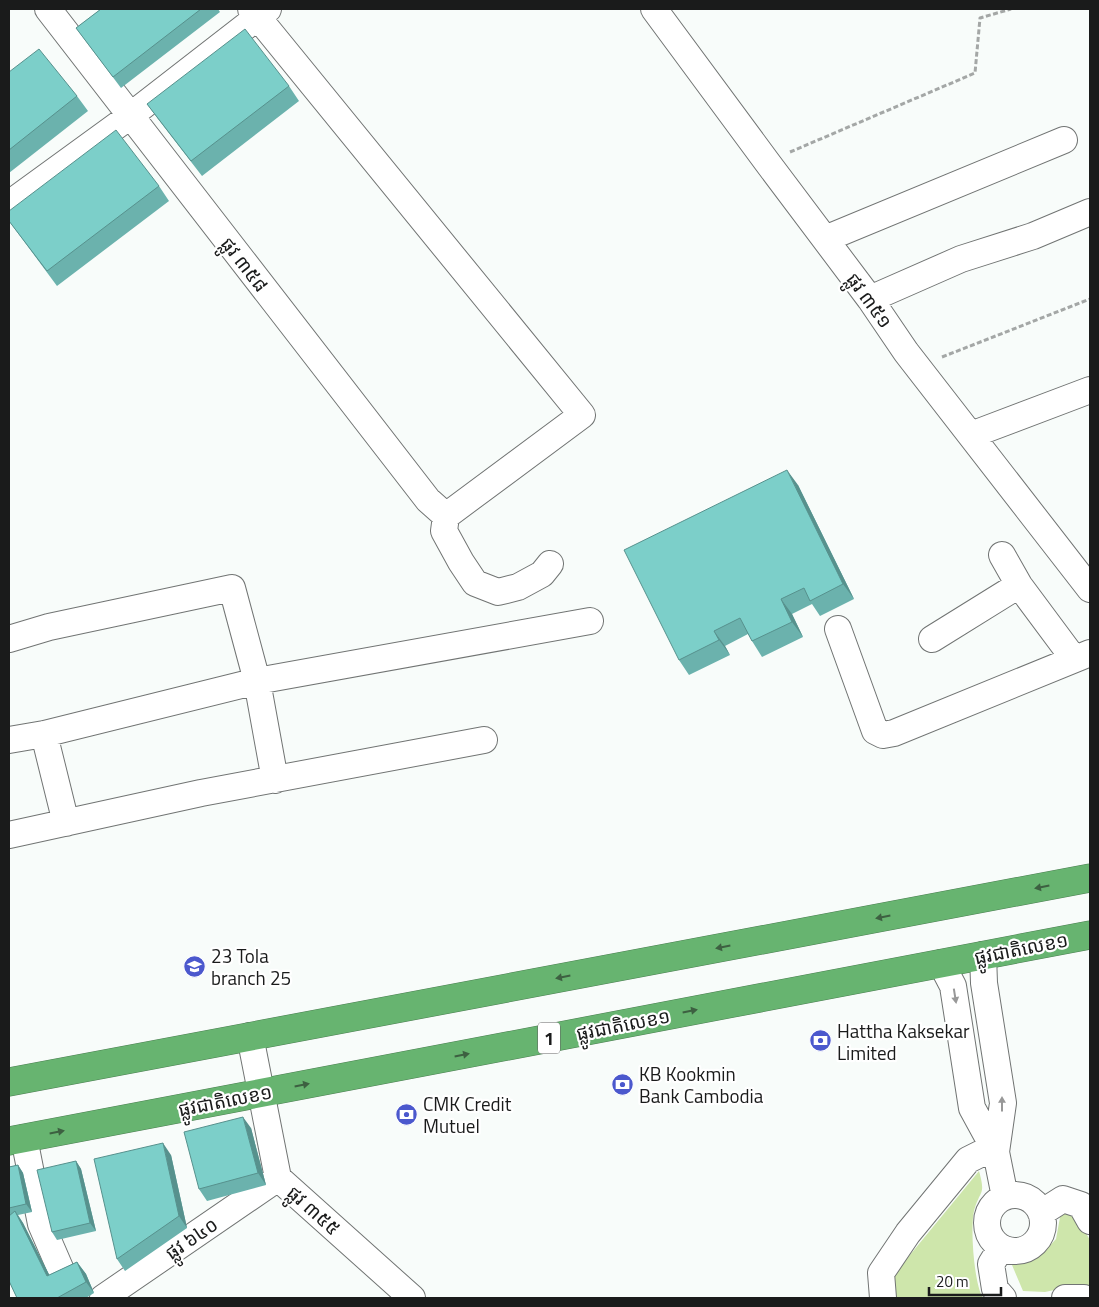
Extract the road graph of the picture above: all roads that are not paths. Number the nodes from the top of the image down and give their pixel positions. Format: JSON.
{"nodes":[{"id":1,"x":48,"y":9,"type":"edge"},
{"id":2,"x":654,"y":9,"type":"edge"},
{"id":3,"x":259,"y":11,"type":"edge"},
{"id":4,"x":130,"y":116,"type":"junction"},
{"id":5,"x":1064,"y":140,"type":"dead end"},
{"id":6,"x":9,"y":204,"type":"edge"},
{"id":7,"x":1090,"y":212,"type":"edge"},
{"id":8,"x":825,"y":239,"type":"junction"},
{"id":9,"x":870,"y":299,"type":"junction"},
{"id":10,"x":1090,"y":390,"type":"edge"},
{"id":11,"x":971,"y":435,"type":"junction"},
{"id":12,"x":446,"y":516,"type":"junction"},
{"id":13,"x":1002,"y":555,"type":"dead end"},
{"id":14,"x":550,"y":564,"type":"dead end"},
{"id":15,"x":1018,"y":584,"type":"junction"},
{"id":16,"x":1090,"y":588,"type":"edge"},
{"id":17,"x":590,"y":621,"type":"dead end"},
{"id":18,"x":838,"y":629,"type":"dead end"},
{"id":19,"x":9,"y":639,"type":"edge"},
{"id":20,"x":932,"y":639,"type":"dead end"},
{"id":21,"x":1082,"y":656,"type":"edge"},
{"id":22,"x":257,"y":682,"type":"junction"},
{"id":23,"x":44,"y":734,"type":"junction"},
{"id":24,"x":9,"y":740,"type":"edge"},
{"id":25,"x":484,"y":740,"type":"dead end"},
{"id":26,"x":276,"y":780,"type":"junction"},
{"id":27,"x":66,"y":823,"type":"junction"},
{"id":28,"x":9,"y":835,"type":"edge"},
{"id":29,"x":1090,"y":878,"type":"edge"},
{"id":30,"x":1090,"y":935,"type":"edge"},
{"id":31,"x":983,"y":955,"type":"junction"},
{"id":32,"x":941,"y":963,"type":"junction"},
{"id":33,"x":250,"y":1036,"type":"junction"},
{"id":34,"x":9,"y":1082,"type":"edge"},
{"id":35,"x":260,"y":1093,"type":"junction"},
{"id":36,"x":16,"y":1140,"type":"edge"},
{"id":37,"x":996,"y":1152,"type":"junction"},
{"id":38,"x":278,"y":1178,"type":"junction"},
{"id":39,"x":1005,"y":1197,"type":"junction"},
{"id":40,"x":1042,"y":1212,"type":"junction"},
{"id":41,"x":1090,"y":1220,"type":"edge"},
{"id":42,"x":1001,"y":1248,"type":"junction"},
{"id":43,"x":60,"y":1268,"type":"edge"},
{"id":44,"x":103,"y":1298,"type":"edge"},
{"id":45,"x":412,"y":1298,"type":"edge"},
{"id":46,"x":883,"y":1298,"type":"edge"},
{"id":47,"x":1003,"y":1298,"type":"edge"},
{"id":48,"x":1065,"y":1298,"type":"edge"},
{"id":49,"x":1084,"y":1298,"type":"edge"}],
"edges":[{"from":1,"to":4,"type":"street","name":"ផ្លូវ ៣៥៨"},
{"from":2,"to":8,"type":"street","name":"ផ្លូវ ៣៥១"},
{"from":3,"to":4,"type":"street"},
{"from":3,"to":12,"type":"street"},
{"from":4,"to":6,"type":"street"},
{"from":4,"to":12,"type":"street","name":"ផ្លូវ ៣៥៨"},
{"from":5,"to":8,"type":"street"},
{"from":7,"to":9,"type":"street"},
{"from":8,"to":9,"type":"street","name":"ផ្លូវ ៣៥១"},
{"from":9,"to":11,"type":"street","name":"ផ្លូវ ៣៥១"},
{"from":10,"to":11,"type":"street"},
{"from":11,"to":16,"type":"street","name":"ផ្លូវ ៣៥១"},
{"from":12,"to":14,"type":"street"},
{"from":13,"to":15,"type":"street"},
{"from":15,"to":20,"type":"street"},
{"from":15,"to":21,"type":"street"},
{"from":17,"to":22,"type":"street"},
{"from":18,"to":21,"type":"street"},
{"from":19,"to":22,"type":"street"},
{"from":22,"to":23,"type":"street"},
{"from":22,"to":26,"type":"street"},
{"from":23,"to":24,"type":"street"},
{"from":23,"to":27,"type":"street"},
{"from":25,"to":26,"type":"street"},
{"from":26,"to":27,"type":"street"},
{"from":27,"to":28,"type":"street"},
{"from":29,"to":33,"type":"highway","one_way":true},
{"from":30,"to":31,"type":"highway","name":"ផ្លូវជាតិលេខ១","number":"1"},
{"from":31,"to":32,"type":"highway","name":"ផ្លូវជាតិលេខ១","number":"1"},
{"from":37,"to":31,"type":"street","one_way":true},
{"from":35,"to":32,"type":"highway","name":"ផ្លូវជាតិលេខ១","number":"1","one_way":true},
{"from":32,"to":37,"type":"street","one_way":true},
{"from":33,"to":34,"type":"highway"},
{"from":33,"to":35,"type":"street","name":"ផ្លូវ ៣៥៥"},
{"from":36,"to":35,"type":"highway","name":"ផ្លូវជាតិលេខ១","number":"1","one_way":true},
{"from":35,"to":38,"type":"street","name":"ផ្លូវ ៣៥៥"},
{"from":36,"to":43,"type":"street"},
{"from":37,"to":39,"type":"street"},
{"from":37,"to":46,"type":"street"},
{"from":38,"to":44,"type":"street","name":"ផ្លូវ ៦៤០"},
{"from":38,"to":45,"type":"street","name":"ផ្លូវ ៣៥៥"},
{"from":39,"to":40,"type":"street"},
{"from":39,"to":42,"type":"street"},
{"from":40,"to":41,"type":"street"},
{"from":40,"to":42,"type":"street"},
{"from":42,"to":47,"type":"street"},
{"from":48,"to":49,"type":"street"}]}
